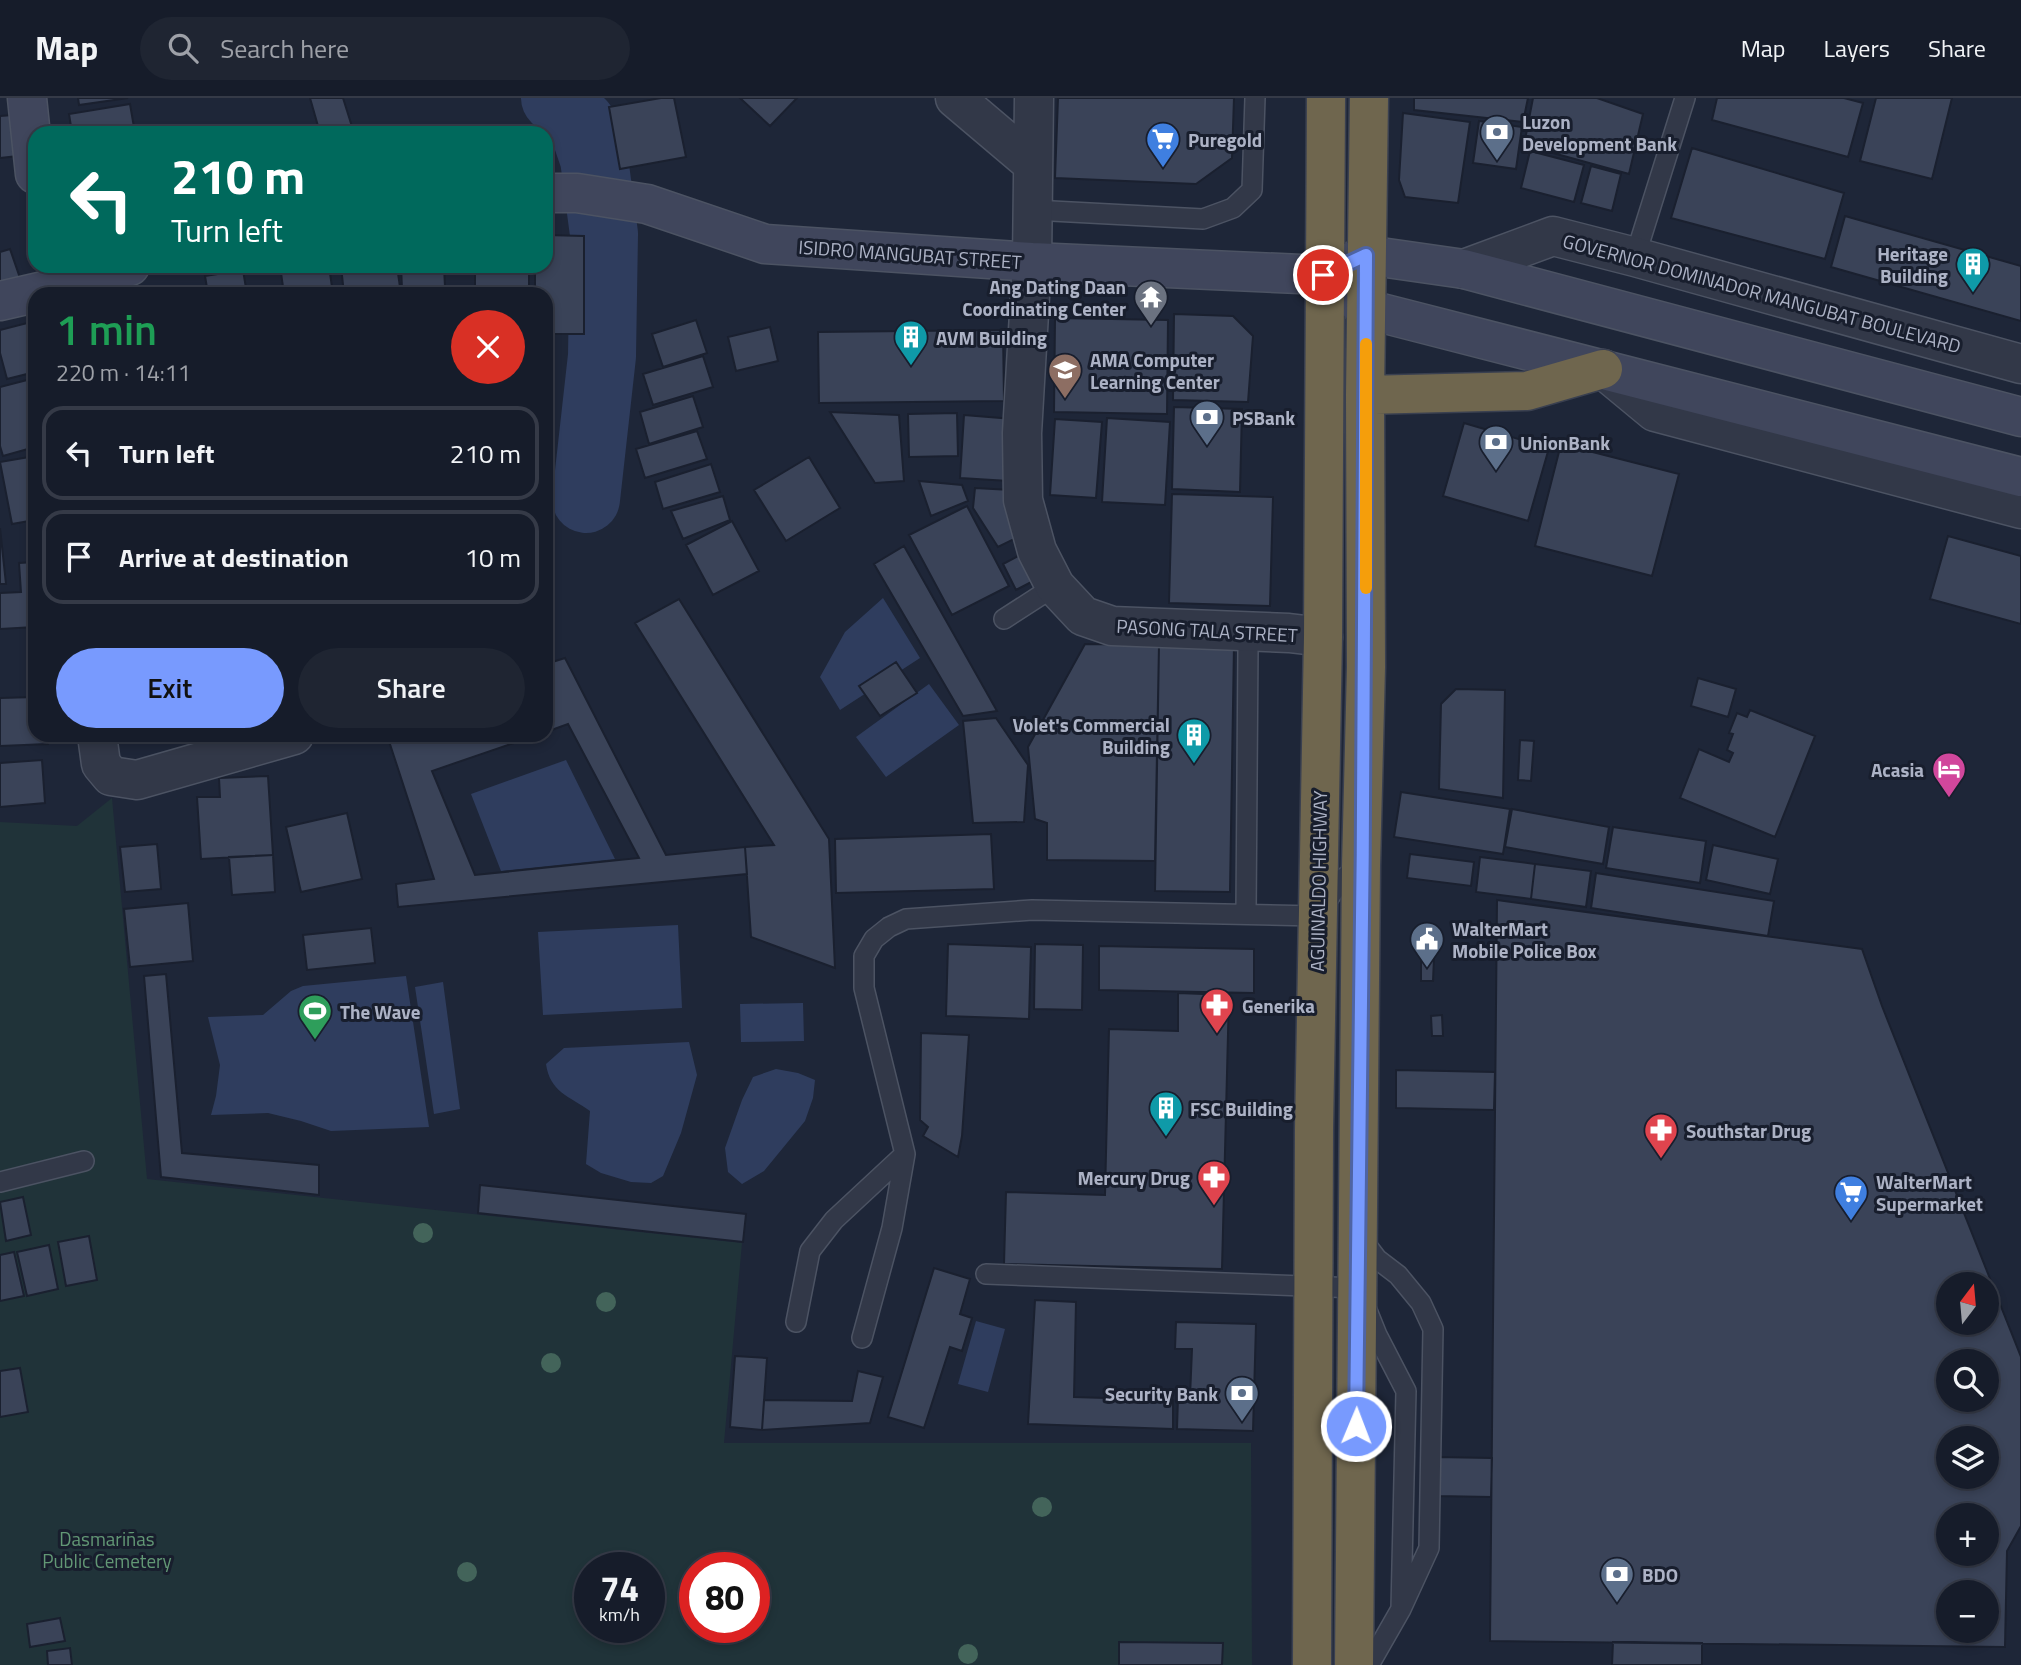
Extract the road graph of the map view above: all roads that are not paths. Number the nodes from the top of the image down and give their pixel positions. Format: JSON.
{"nodes":[{"id":1,"x":27,"y":98,"type":"edge"},
{"id":2,"x":955,"y":98,"type":"edge"},
{"id":3,"x":1034,"y":98,"type":"edge"},
{"id":4,"x":1255,"y":98,"type":"edge"},
{"id":5,"x":1326,"y":98,"type":"edge"},
{"id":6,"x":1369,"y":98,"type":"edge"},
{"id":7,"x":1685,"y":98,"type":"edge"},
{"id":8,"x":30,"y":126,"type":"edge"},
{"id":9,"x":1033,"y":164,"type":"junction"},
{"id":10,"x":561,"y":193,"type":"edge"},
{"id":11,"x":1033,"y":210,"type":"junction"},
{"id":12,"x":1366,"y":255,"type":"junction"},
{"id":13,"x":1635,"y":257,"type":"junction"},
{"id":14,"x":1032,"y":262,"type":"junction"},
{"id":15,"x":1464,"y":269,"type":"junction"},
{"id":16,"x":96,"y":273,"type":"edge"},
{"id":17,"x":1323,"y":275,"type":"junction"},
{"id":18,"x":47,"y":283,"type":"edge"},
{"id":19,"x":28,"y":290,"type":"edge"},
{"id":20,"x":0,"y":301,"type":"edge"},
{"id":21,"x":1366,"y":309,"type":"junction"},
{"id":22,"x":2021,"y":364,"type":"edge"},
{"id":23,"x":1603,"y":369,"type":"junction"},
{"id":24,"x":1365,"y":395,"type":"junction"},
{"id":25,"x":2021,"y":417,"type":"edge"},
{"id":26,"x":2021,"y":477,"type":"edge"},
{"id":27,"x":2021,"y":509,"type":"edge"},
{"id":28,"x":1055,"y":586,"type":"junction"},
{"id":29,"x":1004,"y":620,"type":"dead end"},
{"id":30,"x":1323,"y":637,"type":"junction"},
{"id":31,"x":1248,"y":646,"type":"dead end"},
{"id":32,"x":98,"y":742,"type":"edge"},
{"id":33,"x":269,"y":742,"type":"edge"},
{"id":34,"x":1361,"y":866,"type":"junction"},
{"id":35,"x":1246,"y":914,"type":"junction"},
{"id":36,"x":1317,"y":916,"type":"junction"},
{"id":37,"x":905,"y":1154,"type":"junction"},
{"id":38,"x":84,"y":1161,"type":"dead end"},
{"id":39,"x":0,"y":1182,"type":"edge"},
{"id":40,"x":1358,"y":1235,"type":"junction"},
{"id":41,"x":986,"y":1275,"type":"dead end"},
{"id":42,"x":1314,"y":1286,"type":"junction"},
{"id":43,"x":1358,"y":1288,"type":"junction"},
{"id":44,"x":796,"y":1322,"type":"dead end"},
{"id":45,"x":862,"y":1338,"type":"dead end"},
{"id":46,"x":1401,"y":1609,"type":"junction"},
{"id":47,"x":1312,"y":1665,"type":"edge"},
{"id":48,"x":1354,"y":1665,"type":"edge"},
{"id":49,"x":1369,"y":1665,"type":"edge"}],
"edges":[{"from":1,"to":8,"type":"main road"},
{"from":2,"to":9,"type":"street"},
{"from":3,"to":9,"type":"street","name":"PASONG TALA STREET"},
{"from":4,"to":11,"type":"lane"},
{"from":5,"to":17,"type":"highway","name":"AGUINALDO HIGHWAY"},
{"from":6,"to":12,"type":"highway"},
{"from":7,"to":13,"type":"lane"},
{"from":9,"to":11,"type":"street","name":"PASONG TALA STREET"},
{"from":10,"to":14,"type":"main road","name":"ISIDRO MANGUBAT STREET"},
{"from":11,"to":14,"type":"street","name":"PASONG TALA STREET"},
{"from":12,"to":15,"type":"main road","name":"GOVERNOR DOMINADOR MANGUBAT BOULEVARD"},
{"from":12,"to":17,"type":"main road"},
{"from":12,"to":21,"type":"highway"},
{"from":13,"to":15,"type":"street","name":"GOVERNOR DOMINADOR MANGUBAT BOULEVARD"},
{"from":13,"to":22,"type":"street","name":"GOVERNOR DOMINADOR MANGUBAT BOULEVARD"},
{"from":14,"to":17,"type":"main road","name":"ISIDRO MANGUBAT STREET"},
{"from":14,"to":28,"type":"street","name":"PASONG TALA STREET"},
{"from":15,"to":25,"type":"main road","name":"GOVERNOR DOMINADOR MANGUBAT BOULEVARD"},
{"from":16,"to":18,"type":"main road"},
{"from":17,"to":21,"type":"main road"},
{"from":17,"to":30,"type":"highway","name":"AGUINALDO HIGHWAY"},
{"from":19,"to":20,"type":"main road"},
{"from":21,"to":23,"type":"main road"},
{"from":21,"to":24,"type":"highway"},
{"from":23,"to":24,"type":"highway"},
{"from":23,"to":26,"type":"main road"},
{"from":23,"to":27,"type":"street"},
{"from":24,"to":34,"type":"highway"},
{"from":28,"to":29,"type":"lane"},
{"from":28,"to":30,"type":"street","name":"PASONG TALA STREET"},
{"from":30,"to":36,"type":"highway","name":"AGUINALDO HIGHWAY"},
{"from":31,"to":35,"type":"lane"},
{"from":32,"to":33,"type":"street"},
{"from":34,"to":36,"type":"lane"},
{"from":34,"to":40,"type":"highway"},
{"from":35,"to":36,"type":"lane"},
{"from":35,"to":37,"type":"lane"},
{"from":36,"to":42,"type":"highway","name":"AGUINALDO HIGHWAY"},
{"from":37,"to":44,"type":"lane"},
{"from":37,"to":45,"type":"lane"},
{"from":38,"to":39,"type":"lane"},
{"from":40,"to":43,"type":"highway"},
{"from":40,"to":46,"type":"lane"},
{"from":41,"to":42,"type":"lane"},
{"from":42,"to":43,"type":"lane"},
{"from":42,"to":47,"type":"highway","name":"AGUINALDO HIGHWAY"},
{"from":43,"to":46,"type":"lane"},
{"from":43,"to":48,"type":"highway"},
{"from":46,"to":49,"type":"lane"}]}
